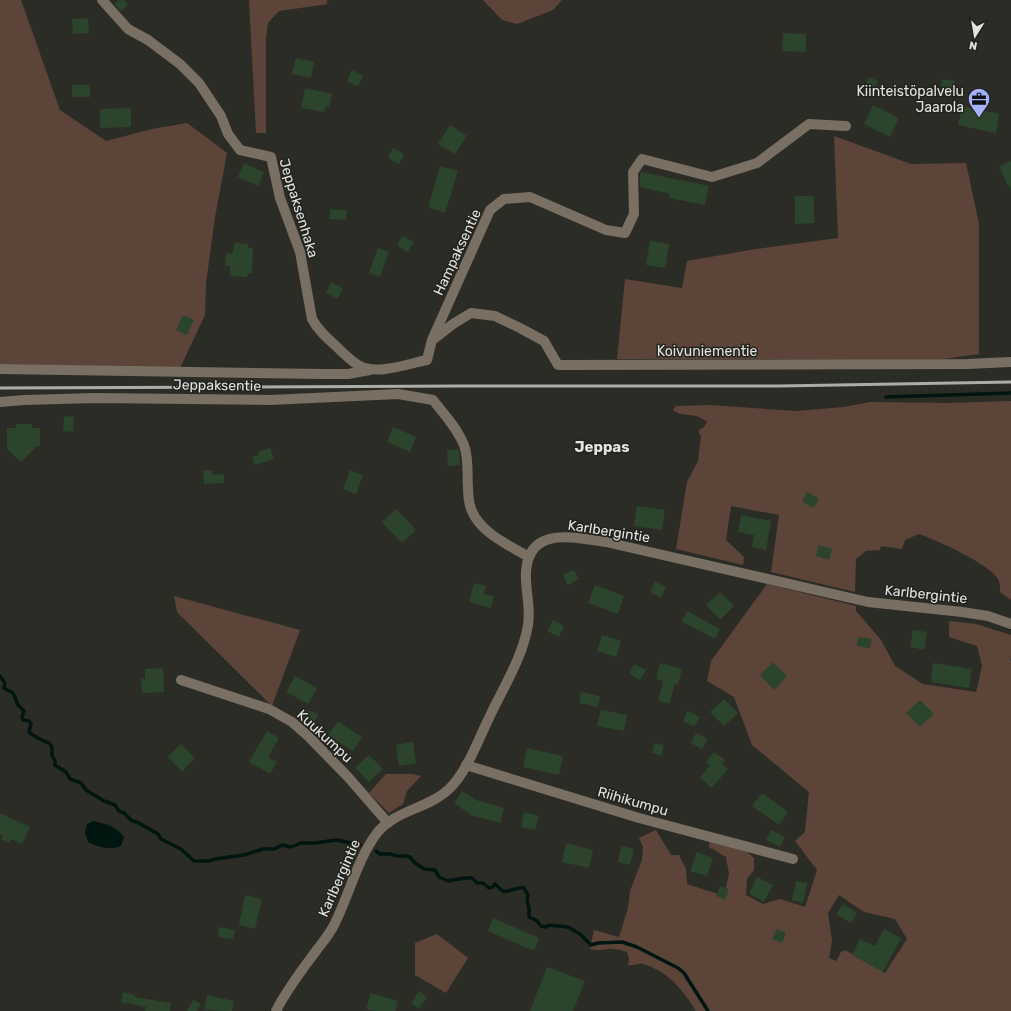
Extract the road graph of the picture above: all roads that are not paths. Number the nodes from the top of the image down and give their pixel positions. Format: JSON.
{"nodes":[{"id":1,"x":102,"y":0,"type":"edge"},
{"id":2,"x":846,"y":126,"type":"dead end"},
{"id":3,"x":432,"y":340,"type":"junction"},
{"id":4,"x":427,"y":360,"type":"joint"},
{"id":5,"x":1011,"y":362,"type":"edge"},
{"id":6,"x":0,"y":369,"type":"edge"},
{"id":7,"x":373,"y":370,"type":"junction"},
{"id":8,"x":0,"y":402,"type":"edge"},
{"id":9,"x":529,"y":557,"type":"junction"},
{"id":10,"x":1011,"y":624,"type":"edge"},
{"id":11,"x":181,"y":680,"type":"dead end"},
{"id":12,"x":466,"y":765,"type":"junction"},
{"id":13,"x":388,"y":823,"type":"junction"},
{"id":14,"x":793,"y":859,"type":"dead end"},
{"id":15,"x":276,"y":1011,"type":"edge"}],
"edges":[{"from":1,"to":7,"type":"street","name":"Jeppaksenhaka"},
{"from":2,"to":3,"type":"street","name":"Hampaksentie"},
{"from":3,"to":4,"type":"street","name":"Hampaksentie"},
{"from":3,"to":5,"type":"street","name":"Koivuniementie"},
{"from":4,"to":7,"type":"street","name":"Jeppaksenhaka"},
{"from":6,"to":7,"type":"street"},
{"from":8,"to":9,"type":"street","name":"Jeppaksentie"},
{"from":9,"to":10,"type":"street","name":"Karlbergintie"},
{"from":9,"to":12,"type":"street","name":"Karlbergintie"},
{"from":11,"to":13,"type":"street","name":"Kuukumpu"},
{"from":12,"to":13,"type":"street","name":"Karlbergintie"},
{"from":12,"to":14,"type":"street","name":"Riihikumpu"},
{"from":13,"to":15,"type":"street","name":"Karlbergintie"}]}
